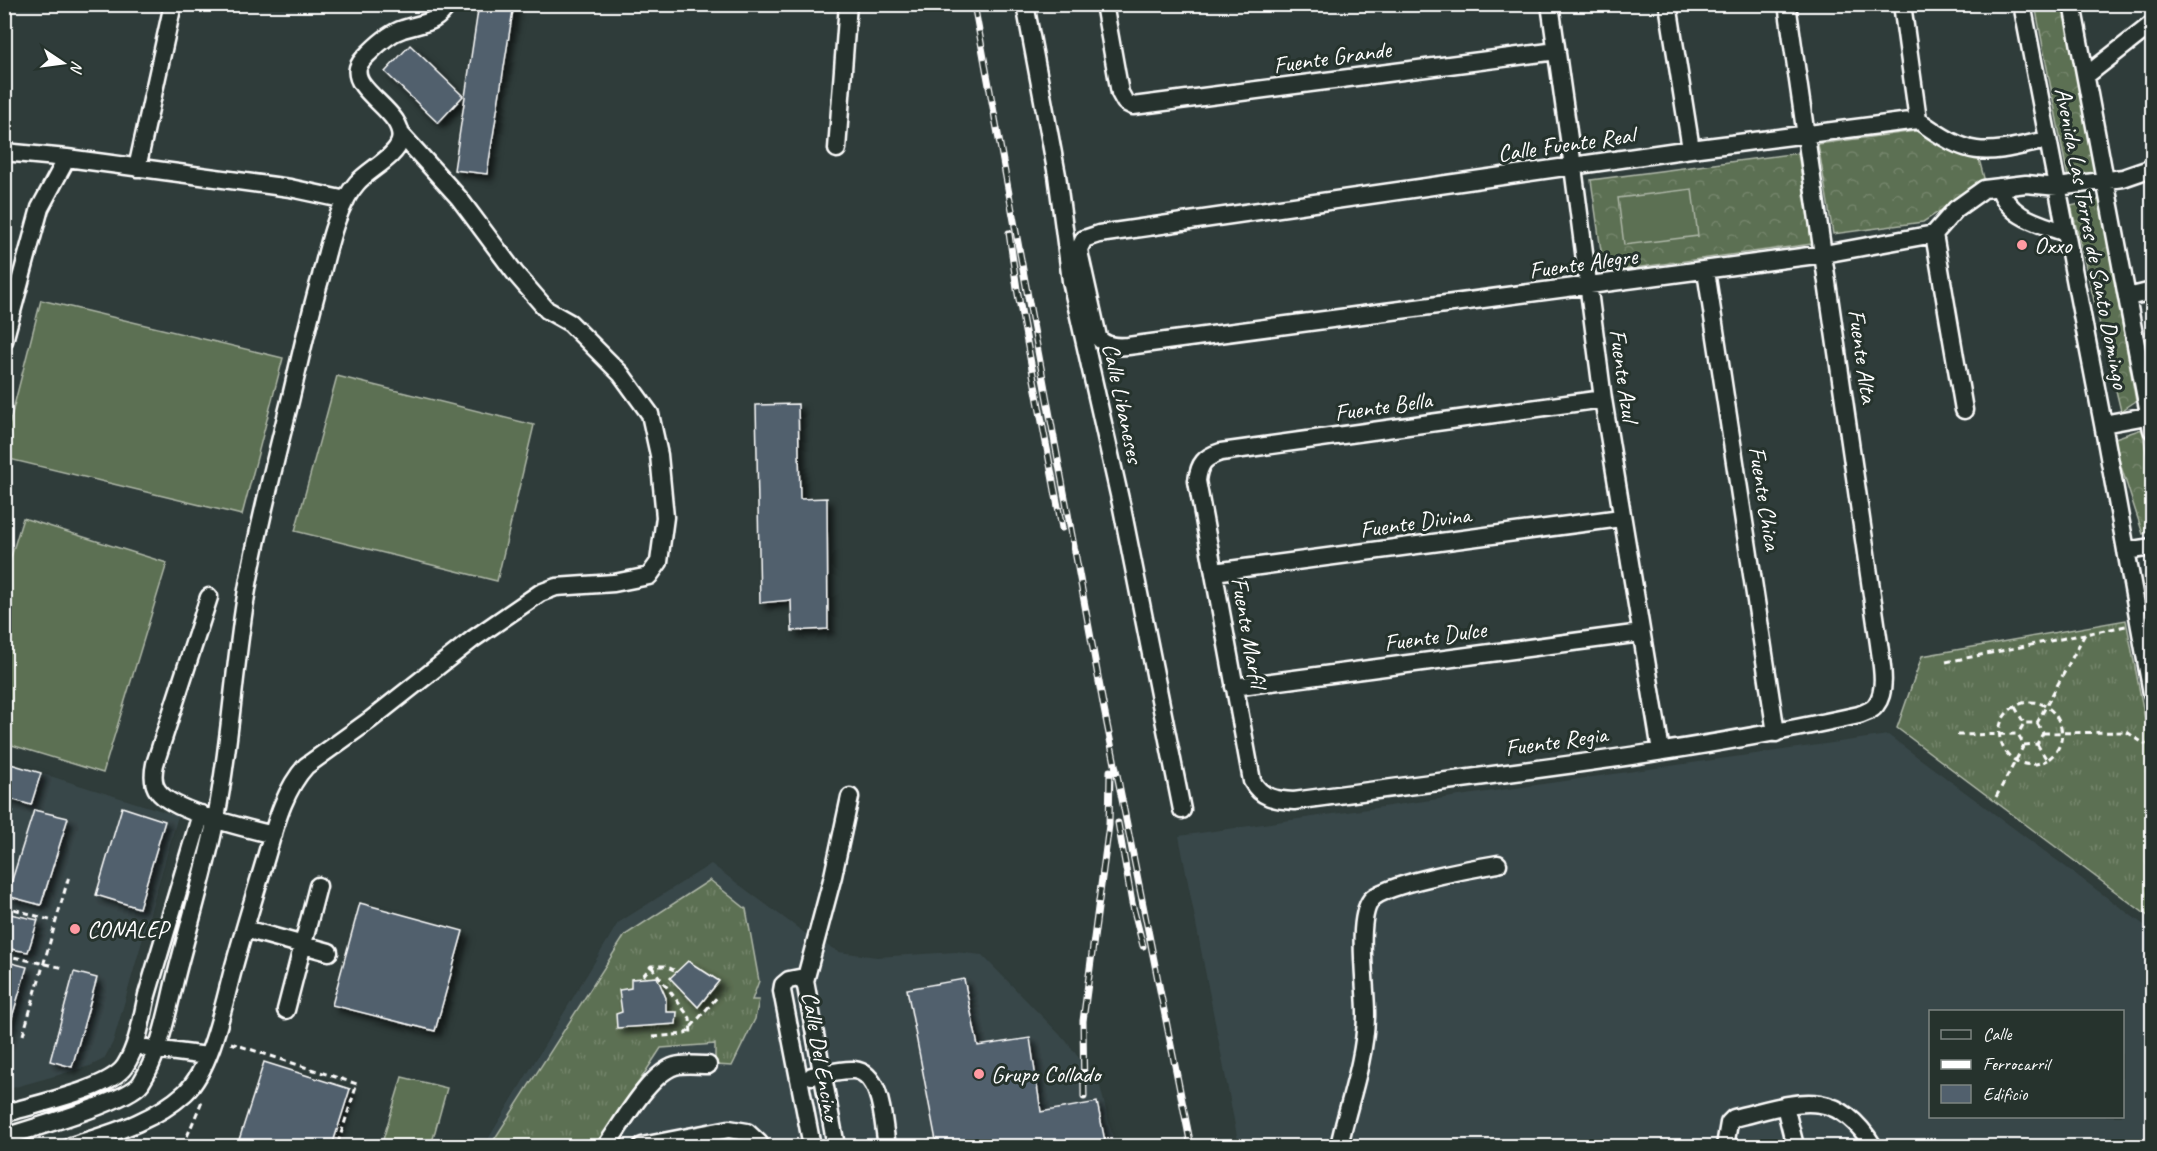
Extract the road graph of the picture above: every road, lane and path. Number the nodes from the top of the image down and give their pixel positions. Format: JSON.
{"nodes":[{"id":1,"x":173,"y":4,"type":"edge"},
{"id":2,"x":448,"y":4,"type":"edge"},
{"id":3,"x":848,"y":4,"type":"edge"},
{"id":4,"x":1025,"y":4,"type":"edge"},
{"id":5,"x":1104,"y":4,"type":"edge"},
{"id":6,"x":1550,"y":4,"type":"edge"},
{"id":7,"x":1668,"y":4,"type":"edge"},
{"id":8,"x":1787,"y":4,"type":"edge"},
{"id":9,"x":1902,"y":4,"type":"edge"},
{"id":10,"x":2022,"y":4,"type":"edge"},
{"id":11,"x":2072,"y":4,"type":"edge"},
{"id":12,"x":2152,"y":24,"type":"edge"},
{"id":13,"x":1557,"y":51,"type":"junction"},
{"id":14,"x":2087,"y":75,"type":"junction"},
{"id":15,"x":1918,"y":120,"type":"junction"},
{"id":16,"x":400,"y":134,"type":"junction"},
{"id":17,"x":1805,"y":134,"type":"junction"},
{"id":18,"x":2047,"y":140,"type":"junction"},
{"id":19,"x":837,"y":149,"type":"dead end"},
{"id":20,"x":1691,"y":149,"type":"junction"},
{"id":21,"x":4,"y":152,"type":"edge"},
{"id":22,"x":67,"y":159,"type":"junction"},
{"id":23,"x":1573,"y":167,"type":"junction"},
{"id":24,"x":137,"y":168,"type":"junction"},
{"id":25,"x":2152,"y":168,"type":"edge"},
{"id":26,"x":2106,"y":181,"type":"junction"},
{"id":27,"x":2000,"y":187,"type":"junction"},
{"id":28,"x":2058,"y":187,"type":"junction"},
{"id":29,"x":346,"y":200,"type":"junction"},
{"id":30,"x":2066,"y":233,"type":"junction"},
{"id":31,"x":1934,"y":234,"type":"junction"},
{"id":32,"x":1824,"y":254,"type":"junction"},
{"id":33,"x":1706,"y":271,"type":"junction"},
{"id":34,"x":1588,"y":287,"type":"junction"},
{"id":35,"x":2152,"y":291,"type":"edge"},
{"id":36,"x":2128,"y":297,"type":"junction"},
{"id":37,"x":1098,"y":338,"type":"joint"},
{"id":38,"x":4,"y":341,"type":"edge"},
{"id":39,"x":1603,"y":399,"type":"junction"},
{"id":40,"x":1964,"y":410,"type":"dead end"},
{"id":41,"x":2152,"y":420,"type":"edge"},
{"id":42,"x":2103,"y":424,"type":"junction"},
{"id":43,"x":1199,"y":491,"type":"joint"},
{"id":44,"x":1621,"y":518,"type":"junction"},
{"id":45,"x":2152,"y":547,"type":"edge"},
{"id":46,"x":2126,"y":551,"type":"junction"},
{"id":47,"x":1214,"y":572,"type":"junction"},
{"id":48,"x":209,"y":597,"type":"dead end"},
{"id":49,"x":2139,"y":624,"type":"junction"},
{"id":50,"x":1641,"y":633,"type":"junction"},
{"id":51,"x":2085,"y":634,"type":"junction"},
{"id":52,"x":1946,"y":662,"type":"dead end"},
{"id":53,"x":1234,"y":687,"type":"junction"},
{"id":54,"x":2152,"y":693,"type":"edge"},
{"id":55,"x":2046,"y":706,"type":"junction"},
{"id":56,"x":2015,"y":707,"type":"junction"},
{"id":57,"x":1871,"y":711,"type":"joint"},
{"id":58,"x":2024,"y":723,"type":"junction"},
{"id":59,"x":2037,"y":723,"type":"junction"},
{"id":60,"x":1776,"y":733,"type":"junction"},
{"id":61,"x":2043,"y":733,"type":"junction"},
{"id":62,"x":2062,"y":733,"type":"junction"},
{"id":63,"x":2000,"y":734,"type":"junction"},
{"id":64,"x":2018,"y":734,"type":"junction"},
{"id":65,"x":1958,"y":735,"type":"dead end"},
{"id":66,"x":2037,"y":744,"type":"junction"},
{"id":67,"x":2024,"y":745,"type":"junction"},
{"id":68,"x":2146,"y":745,"type":"dead end"},
{"id":69,"x":1661,"y":751,"type":"junction"},
{"id":70,"x":2047,"y":760,"type":"junction"},
{"id":71,"x":2016,"y":761,"type":"junction"},
{"id":72,"x":1252,"y":781,"type":"joint"},
{"id":73,"x":850,"y":797,"type":"dead end"},
{"id":74,"x":1996,"y":797,"type":"dead end"},
{"id":75,"x":4,"y":808,"type":"edge"},
{"id":76,"x":1182,"y":810,"type":"dead end"},
{"id":77,"x":208,"y":816,"type":"junction"},
{"id":78,"x":273,"y":836,"type":"junction"},
{"id":79,"x":4,"y":837,"type":"edge"},
{"id":80,"x":1497,"y":864,"type":"dead end"},
{"id":81,"x":69,"y":876,"type":"dead end"},
{"id":82,"x":318,"y":886,"type":"dead end"},
{"id":83,"x":4,"y":906,"type":"edge"},
{"id":84,"x":56,"y":922,"type":"junction"},
{"id":85,"x":245,"y":929,"type":"junction"},
{"id":86,"x":303,"y":945,"type":"junction"},
{"id":87,"x":328,"y":952,"type":"dead end"},
{"id":88,"x":4,"y":955,"type":"edge"},
{"id":89,"x":44,"y":963,"type":"junction"},
{"id":90,"x":651,"y":966,"type":"junction"},
{"id":91,"x":64,"y":968,"type":"dead end"},
{"id":92,"x":674,"y":970,"type":"dead end"},
{"id":93,"x":644,"y":976,"type":"dead end"},
{"id":94,"x":805,"y":981,"type":"junction"},
{"id":95,"x":719,"y":995,"type":"dead end"},
{"id":96,"x":286,"y":1010,"type":"dead end"},
{"id":97,"x":690,"y":1026,"type":"junction"},
{"id":98,"x":23,"y":1035,"type":"dead end"},
{"id":99,"x":691,"y":1036,"type":"dead end"},
{"id":100,"x":653,"y":1037,"type":"dead end"},
{"id":101,"x":226,"y":1041,"type":"dead end"},
{"id":102,"x":134,"y":1045,"type":"junction"},
{"id":103,"x":156,"y":1050,"type":"junction"},
{"id":104,"x":207,"y":1056,"type":"junction"},
{"id":105,"x":708,"y":1065,"type":"dead end"},
{"id":106,"x":822,"y":1074,"type":"junction"},
{"id":107,"x":799,"y":1078,"type":"junction"},
{"id":108,"x":1785,"y":1106,"type":"junction"},
{"id":109,"x":4,"y":1114,"type":"edge"},
{"id":110,"x":4,"y":1137,"type":"edge"},
{"id":111,"x":71,"y":1146,"type":"edge"},
{"id":112,"x":337,"y":1146,"type":"edge"},
{"id":113,"x":606,"y":1146,"type":"edge"},
{"id":114,"x":642,"y":1146,"type":"edge"},
{"id":115,"x":759,"y":1146,"type":"edge"},
{"id":116,"x":812,"y":1146,"type":"edge"},
{"id":117,"x":836,"y":1146,"type":"edge"},
{"id":118,"x":887,"y":1146,"type":"edge"},
{"id":119,"x":1339,"y":1146,"type":"edge"},
{"id":120,"x":1725,"y":1146,"type":"edge"},
{"id":121,"x":1795,"y":1146,"type":"edge"},
{"id":122,"x":1873,"y":1146,"type":"edge"}],
"edges":[{"from":1,"to":24,"type":"street"},
{"from":2,"to":16,"type":"street"},
{"from":3,"to":19,"type":"street"},
{"from":4,"to":76,"type":"street","name":"Calle Libaneses"},
{"from":5,"to":13,"type":"street","name":"Fuente Grande"},
{"from":6,"to":13,"type":"street","name":"Fuente Azul"},
{"from":7,"to":20,"type":"street"},
{"from":8,"to":17,"type":"street","name":"Fuente Alta"},
{"from":9,"to":15,"type":"street"},
{"from":10,"to":18,"type":"street","name":"Avenida Las Torres de Santo Domingo"},
{"from":11,"to":14,"type":"street","name":"Avenida Las Torres de Santo Domingo"},
{"from":12,"to":14,"type":"street"},
{"from":13,"to":23,"type":"street","name":"Fuente Azul"},
{"from":14,"to":26,"type":"street","name":"Avenida Las Torres de Santo Domingo"},
{"from":15,"to":17,"type":"street","name":"Calle Fuente Real"},
{"from":15,"to":18,"type":"street"},
{"from":16,"to":29,"type":"street"},
{"from":16,"to":78,"type":"street"},
{"from":17,"to":20,"type":"street","name":"Calle Fuente Real"},
{"from":17,"to":32,"type":"street","name":"Fuente Alta"},
{"from":18,"to":28,"type":"street","name":"Avenida Las Torres de Santo Domingo"},
{"from":20,"to":23,"type":"street","name":"Calle Fuente Real"},
{"from":21,"to":22,"type":"street"},
{"from":22,"to":24,"type":"street"},
{"from":22,"to":38,"type":"street"},
{"from":23,"to":34,"type":"street","name":"Fuente Azul"},
{"from":23,"to":37,"type":"street","name":"Calle Fuente Real"},
{"from":24,"to":29,"type":"street"},
{"from":25,"to":26,"type":"street"},
{"from":26,"to":28,"type":"street"},
{"from":26,"to":36,"type":"street","name":"Avenida Las Torres de Santo Domingo"},
{"from":27,"to":28,"type":"street"},
{"from":27,"to":30,"type":"street"},
{"from":27,"to":31,"type":"street"},
{"from":28,"to":30,"type":"street","name":"Avenida Las Torres de Santo Domingo"},
{"from":29,"to":77,"type":"street"},
{"from":30,"to":42,"type":"street","name":"Avenida Las Torres de Santo Domingo"},
{"from":31,"to":32,"type":"street","name":"Fuente Alegre"},
{"from":31,"to":40,"type":"street"},
{"from":32,"to":33,"type":"street","name":"Fuente Alegre"},
{"from":32,"to":57,"type":"street","name":"Fuente Alta"},
{"from":33,"to":34,"type":"street","name":"Fuente Alegre"},
{"from":33,"to":60,"type":"street","name":"Fuente Chica"},
{"from":34,"to":37,"type":"street","name":"Fuente Alegre"},
{"from":34,"to":39,"type":"street","name":"Fuente Azul"},
{"from":35,"to":36,"type":"street"},
{"from":36,"to":41,"type":"street","name":"Avenida Las Torres de Santo Domingo"},
{"from":39,"to":43,"type":"street","name":"Fuente Bella"},
{"from":39,"to":44,"type":"street","name":"Fuente Azul"},
{"from":41,"to":42,"type":"street"},
{"from":42,"to":46,"type":"street","name":"Avenida Las Torres de Santo Domingo"},
{"from":43,"to":47,"type":"street","name":"Fuente Marfil"},
{"from":44,"to":47,"type":"street","name":"Fuente Divina"},
{"from":44,"to":50,"type":"street","name":"Fuente Azul"},
{"from":45,"to":46,"type":"street"},
{"from":46,"to":49,"type":"street","name":"Avenida Las Torres de Santo Domingo"},
{"from":47,"to":53,"type":"street","name":"Fuente Marfil"},
{"from":48,"to":77,"type":"street"},
{"from":49,"to":51,"type":"path"},
{"from":49,"to":54,"type":"street","name":"Avenida Las Torres de Santo Domingo"},
{"from":50,"to":53,"type":"street","name":"Fuente Dulce"},
{"from":50,"to":69,"type":"street","name":"Fuente Azul"},
{"from":51,"to":52,"type":"path"},
{"from":51,"to":55,"type":"path"},
{"from":53,"to":72,"type":"street","name":"Fuente Marfil"},
{"from":55,"to":56,"type":"path"},
{"from":55,"to":59,"type":"path"},
{"from":55,"to":62,"type":"path"},
{"from":56,"to":58,"type":"path"},
{"from":56,"to":63,"type":"path"},
{"from":57,"to":60,"type":"street","name":"Fuente Regia"},
{"from":58,"to":59,"type":"path"},
{"from":58,"to":64,"type":"path"},
{"from":59,"to":61,"type":"path"},
{"from":60,"to":69,"type":"street","name":"Fuente Regia"},
{"from":61,"to":62,"type":"path"},
{"from":61,"to":66,"type":"path"},
{"from":62,"to":68,"type":"path"},
{"from":62,"to":70,"type":"path"},
{"from":63,"to":64,"type":"path"},
{"from":63,"to":65,"type":"path"},
{"from":63,"to":71,"type":"path"},
{"from":64,"to":67,"type":"path"},
{"from":66,"to":67,"type":"path"},
{"from":66,"to":70,"type":"path"},
{"from":67,"to":71,"type":"path"},
{"from":69,"to":72,"type":"street","name":"Fuente Regia"},
{"from":70,"to":71,"type":"path"},
{"from":71,"to":74,"type":"path"},
{"from":73,"to":94,"type":"street"},
{"from":75,"to":79,"type":"path"},
{"from":77,"to":78,"type":"street"},
{"from":77,"to":102,"type":"street"},
{"from":77,"to":103,"type":"street"},
{"from":78,"to":85,"type":"street"},
{"from":80,"to":119,"type":"street"},
{"from":81,"to":84,"type":"path"},
{"from":82,"to":86,"type":"street"},
{"from":83,"to":84,"type":"path"},
{"from":84,"to":89,"type":"path"},
{"from":85,"to":86,"type":"street"},
{"from":85,"to":104,"type":"street"},
{"from":86,"to":87,"type":"street"},
{"from":86,"to":96,"type":"street"},
{"from":88,"to":89,"type":"path"},
{"from":89,"to":91,"type":"path"},
{"from":89,"to":98,"type":"path"},
{"from":90,"to":92,"type":"path"},
{"from":90,"to":93,"type":"path"},
{"from":90,"to":97,"type":"path"},
{"from":94,"to":106,"type":"street","name":"Calle Del Encino"},
{"from":94,"to":107,"type":"street","name":"Calle Del Encino"},
{"from":95,"to":97,"type":"path"},
{"from":97,"to":99,"type":"path"},
{"from":97,"to":100,"type":"path"},
{"from":101,"to":112,"type":"path"},
{"from":102,"to":103,"type":"street"},
{"from":102,"to":109,"type":"street"},
{"from":103,"to":104,"type":"street"},
{"from":103,"to":110,"type":"street"},
{"from":104,"to":111,"type":"street"},
{"from":105,"to":113,"type":"street"},
{"from":106,"to":107,"type":"street"},
{"from":106,"to":117,"type":"street","name":"Calle Del Encino"},
{"from":106,"to":118,"type":"street"},
{"from":107,"to":116,"type":"street","name":"Calle Del Encino"},
{"from":108,"to":120,"type":"street"},
{"from":108,"to":121,"type":"street"},
{"from":108,"to":122,"type":"street"},
{"from":114,"to":115,"type":"street"}]}
